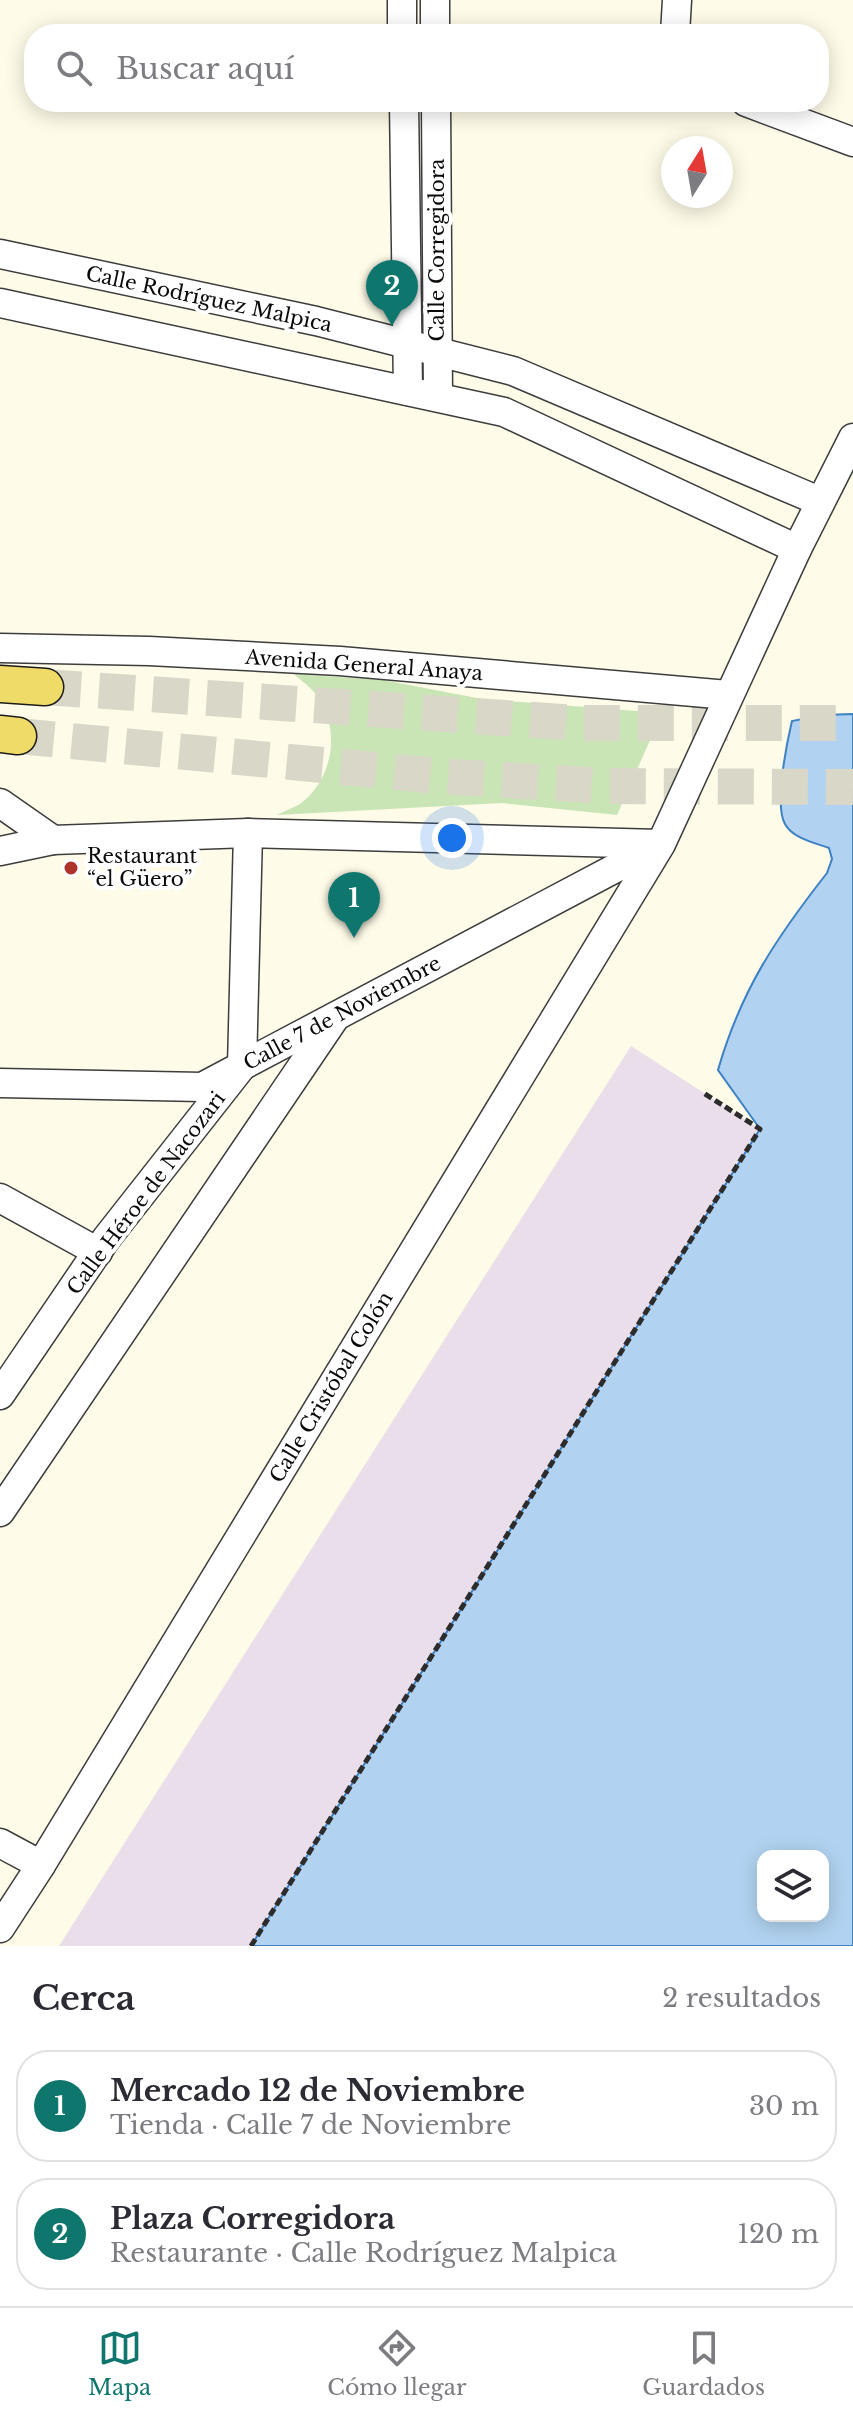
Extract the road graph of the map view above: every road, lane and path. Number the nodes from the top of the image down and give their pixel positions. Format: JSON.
{"nodes":[{"id":1,"x":402,"y":0,"type":"edge"},
{"id":2,"x":435,"y":0,"type":"edge"},
{"id":3,"x":677,"y":0,"type":"edge"},
{"id":4,"x":402,"y":24,"type":"edge"},
{"id":5,"x":435,"y":24,"type":"edge"},
{"id":6,"x":676,"y":24,"type":"edge"},
{"id":7,"x":404,"y":112,"type":"edge"},
{"id":8,"x":436,"y":112,"type":"edge"},
{"id":9,"x":773,"y":112,"type":"edge"},
{"id":10,"x":853,"y":142,"type":"edge"},
{"id":11,"x":0,"y":254,"type":"edge"},
{"id":12,"x":0,"y":303,"type":"edge"},
{"id":13,"x":407,"y":344,"type":"junction"},
{"id":14,"x":438,"y":351,"type":"junction"},
{"id":15,"x":408,"y":391,"type":"junction"},
{"id":16,"x":438,"y":397,"type":"junction"},
{"id":17,"x":853,"y":438,"type":"edge"},
{"id":18,"x":819,"y":501,"type":"junction"},
{"id":19,"x":797,"y":549,"type":"junction"},
{"id":20,"x":0,"y":648,"type":"edge"},
{"id":21,"x":0,"y":684,"type":"edge"},
{"id":22,"x":45,"y":687,"type":"tunnel mouth"},
{"id":23,"x":728,"y":695,"type":"junction"},
{"id":24,"x":0,"y":803,"type":"edge"},
{"id":25,"x":248,"y":833,"type":"junction"},
{"id":26,"x":53,"y":840,"type":"junction"},
{"id":27,"x":661,"y":844,"type":"junction"},
{"id":28,"x":0,"y":851,"type":"edge"},
{"id":29,"x":335,"y":1016,"type":"junction"},
{"id":30,"x":242,"y":1066,"type":"junction"},
{"id":31,"x":0,"y":1083,"type":"edge"},
{"id":32,"x":702,"y":1092,"type":"dead end"},
{"id":33,"x":0,"y":1198,"type":"edge"},
{"id":34,"x":98,"y":1252,"type":"junction"},
{"id":35,"x":0,"y":1395,"type":"edge"},
{"id":36,"x":0,"y":1512,"type":"edge"},
{"id":37,"x":0,"y":1843,"type":"edge"},
{"id":38,"x":41,"y":1865,"type":"junction"},
{"id":39,"x":0,"y":1928,"type":"edge"},
{"id":40,"x":251,"y":1946,"type":"edge"}],
"edges":[{"from":1,"to":4,"type":"street"},
{"from":2,"to":5,"type":"street"},
{"from":3,"to":6,"type":"street"},
{"from":7,"to":13,"type":"street","name":"Calle Corregidora"},
{"from":8,"to":14,"type":"street","name":"Calle Corregidora"},
{"from":9,"to":10,"type":"street"},
{"from":11,"to":13,"type":"street","name":"Calle Rodríguez Malpica"},
{"from":12,"to":15,"type":"street"},
{"from":13,"to":14,"type":"street","name":"Calle Rodríguez Malpica"},
{"from":13,"to":15,"type":"street","name":"Calle Corregidora"},
{"from":14,"to":16,"type":"street","name":"Calle Corregidora"},
{"from":14,"to":18,"type":"street","name":"Calle Rodríguez Malpica"},
{"from":15,"to":16,"type":"street"},
{"from":16,"to":19,"type":"street"},
{"from":17,"to":18,"type":"street","name":"Calle Cristóbal Colón"},
{"from":18,"to":19,"type":"street","name":"Calle Cristóbal Colón"},
{"from":19,"to":23,"type":"street","name":"Calle Cristóbal Colón"},
{"from":20,"to":23,"type":"street","name":"Avenida General Anaya"},
{"from":21,"to":22,"type":"main road"},
{"from":23,"to":27,"type":"street","name":"Calle Cristóbal Colón"},
{"from":24,"to":26,"type":"street"},
{"from":25,"to":26,"type":"street"},
{"from":25,"to":27,"type":"street"},
{"from":25,"to":30,"type":"street"},
{"from":26,"to":28,"type":"street"},
{"from":27,"to":29,"type":"street","name":"Calle 7 de Noviembre"},
{"from":27,"to":38,"type":"street","name":"Calle Cristóbal Colón"},
{"from":29,"to":30,"type":"street","name":"Calle 7 de Noviembre"},
{"from":29,"to":36,"type":"street"},
{"from":30,"to":31,"type":"street","name":"Calle 7 de Noviembre"},
{"from":30,"to":34,"type":"street","name":"Calle Héroe de Nacozari"},
{"from":32,"to":40,"type":"path"},
{"from":33,"to":34,"type":"street"},
{"from":34,"to":35,"type":"street","name":"Calle Héroe de Nacozari"},
{"from":37,"to":38,"type":"street"},
{"from":38,"to":39,"type":"street","name":"Calle Cristóbal Colón"}]}
